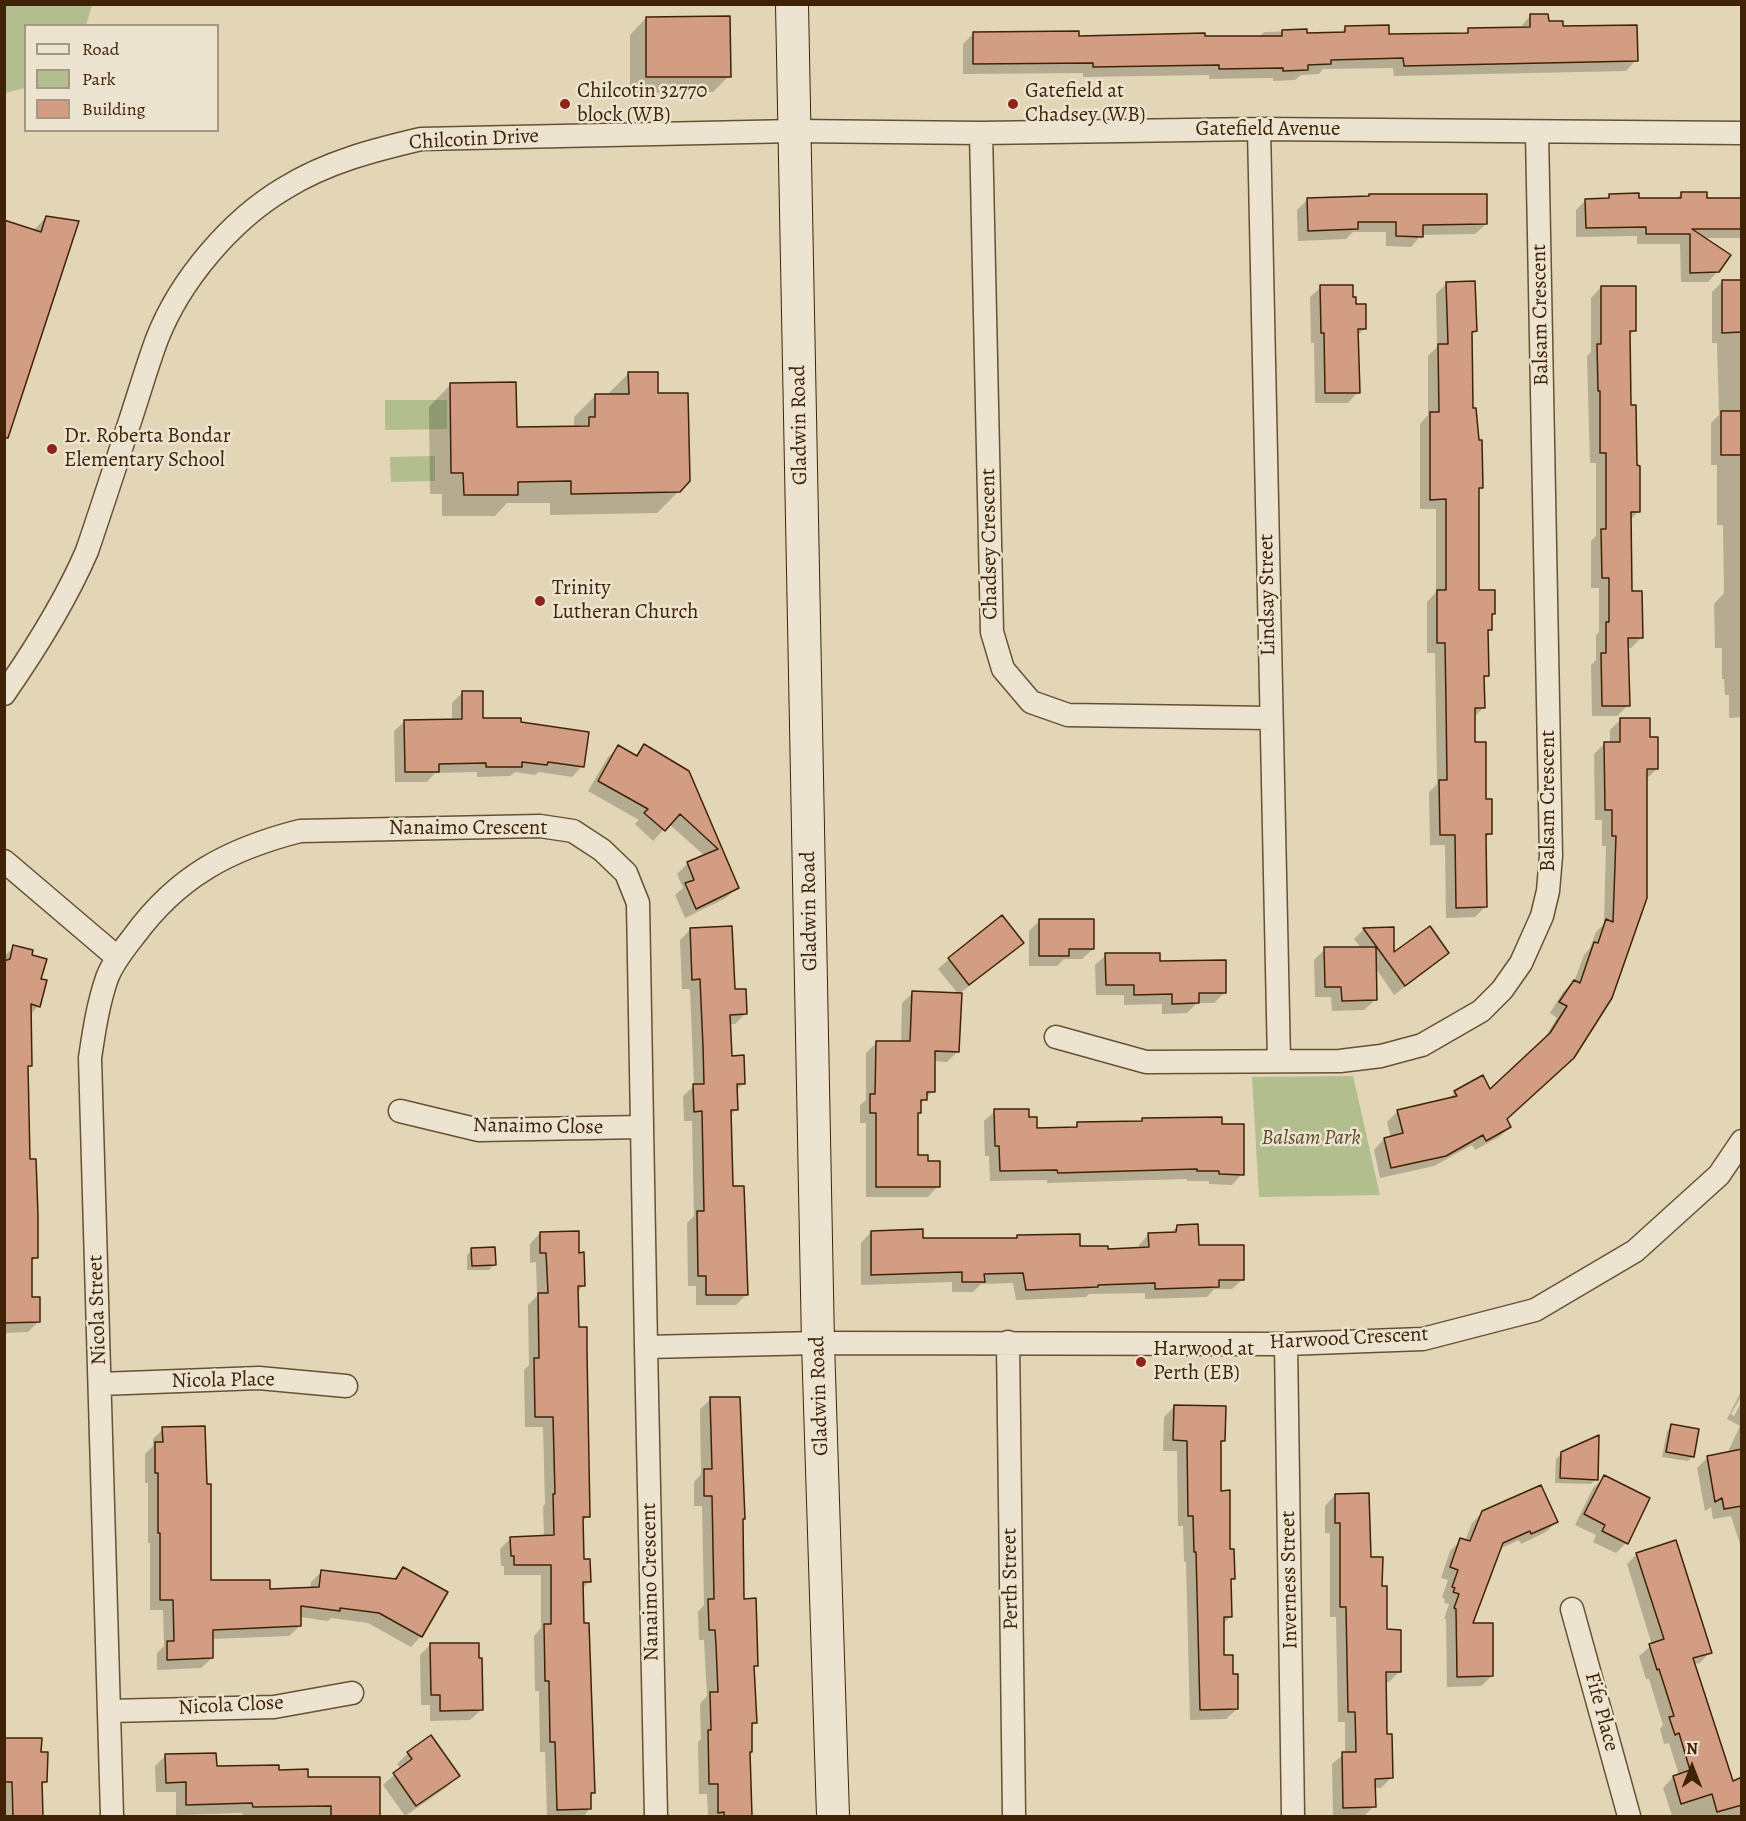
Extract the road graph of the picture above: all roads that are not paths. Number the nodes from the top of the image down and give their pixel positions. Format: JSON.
{"nodes":[{"id":1,"x":792,"y":4,"type":"edge"},
{"id":2,"x":1259,"y":129,"type":"junction"},
{"id":3,"x":795,"y":130,"type":"junction"},
{"id":4,"x":1538,"y":132,"type":"junction"},
{"id":5,"x":981,"y":133,"type":"junction"},
{"id":6,"x":1742,"y":133,"type":"edge"},
{"id":7,"x":4,"y":694,"type":"edge"},
{"id":8,"x":1270,"y":718,"type":"junction"},
{"id":9,"x":4,"y":861,"type":"edge"},
{"id":10,"x":118,"y":958,"type":"junction"},
{"id":11,"x":1056,"y":1037,"type":"dead end"},
{"id":12,"x":1279,"y":1061,"type":"junction"},
{"id":13,"x":400,"y":1111,"type":"dead end"},
{"id":14,"x":641,"y":1127,"type":"junction"},
{"id":15,"x":1742,"y":1141,"type":"edge"},
{"id":16,"x":1008,"y":1342,"type":"junction"},
{"id":17,"x":818,"y":1343,"type":"junction"},
{"id":18,"x":1286,"y":1344,"type":"junction"},
{"id":19,"x":645,"y":1347,"type":"junction"},
{"id":20,"x":100,"y":1384,"type":"junction"},
{"id":21,"x":346,"y":1386,"type":"dead end"},
{"id":22,"x":1572,"y":1609,"type":"dead end"},
{"id":23,"x":352,"y":1693,"type":"dead end"},
{"id":24,"x":109,"y":1711,"type":"junction"},
{"id":25,"x":112,"y":1816,"type":"edge"},
{"id":26,"x":656,"y":1816,"type":"edge"},
{"id":27,"x":833,"y":1816,"type":"edge"},
{"id":28,"x":1014,"y":1816,"type":"edge"},
{"id":29,"x":1293,"y":1816,"type":"edge"},
{"id":30,"x":1629,"y":1816,"type":"edge"}],
"edges":[{"from":1,"to":3,"type":"main road","name":"Gladwin Road"},
{"from":2,"to":4,"type":"street","name":"Gatefield Avenue"},
{"from":2,"to":5,"type":"street","name":"Gatefield Avenue"},
{"from":2,"to":8,"type":"street","name":"Lindsay Street"},
{"from":3,"to":5,"type":"street","name":"Gatefield Avenue"},
{"from":3,"to":7,"type":"street","name":"Chilcotin Drive"},
{"from":3,"to":17,"type":"main road","name":"Gladwin Road"},
{"from":4,"to":6,"type":"street","name":"Gatefield Avenue"},
{"from":4,"to":12,"type":"street","name":"Balsam Crescent"},
{"from":5,"to":8,"type":"street","name":"Chadsey Crescent"},
{"from":8,"to":12,"type":"street","name":"Lindsay Street"},
{"from":9,"to":10,"type":"street"},
{"from":10,"to":14,"type":"street","name":"Nanaimo Crescent"},
{"from":10,"to":20,"type":"street","name":"Nicola Street"},
{"from":11,"to":12,"type":"street","name":"Balsam Crescent"},
{"from":13,"to":14,"type":"street","name":"Nanaimo Close"},
{"from":14,"to":19,"type":"street","name":"Nanaimo Crescent"},
{"from":15,"to":18,"type":"street","name":"Harwood Crescent"},
{"from":16,"to":17,"type":"street","name":"Harwood Crescent"},
{"from":16,"to":18,"type":"street","name":"Harwood Crescent"},
{"from":16,"to":28,"type":"street","name":"Perth Street"},
{"from":17,"to":19,"type":"street"},
{"from":17,"to":27,"type":"main road","name":"Gladwin Road"},
{"from":18,"to":29,"type":"street","name":"Inverness Street"},
{"from":19,"to":26,"type":"street","name":"Nanaimo Crescent"},
{"from":20,"to":21,"type":"street","name":"Nicola Place"},
{"from":20,"to":24,"type":"street","name":"Nicola Street"},
{"from":22,"to":30,"type":"street","name":"Fife Place"},
{"from":23,"to":24,"type":"street","name":"Nicola Close"},
{"from":24,"to":25,"type":"street","name":"Nicola Street"}]}
